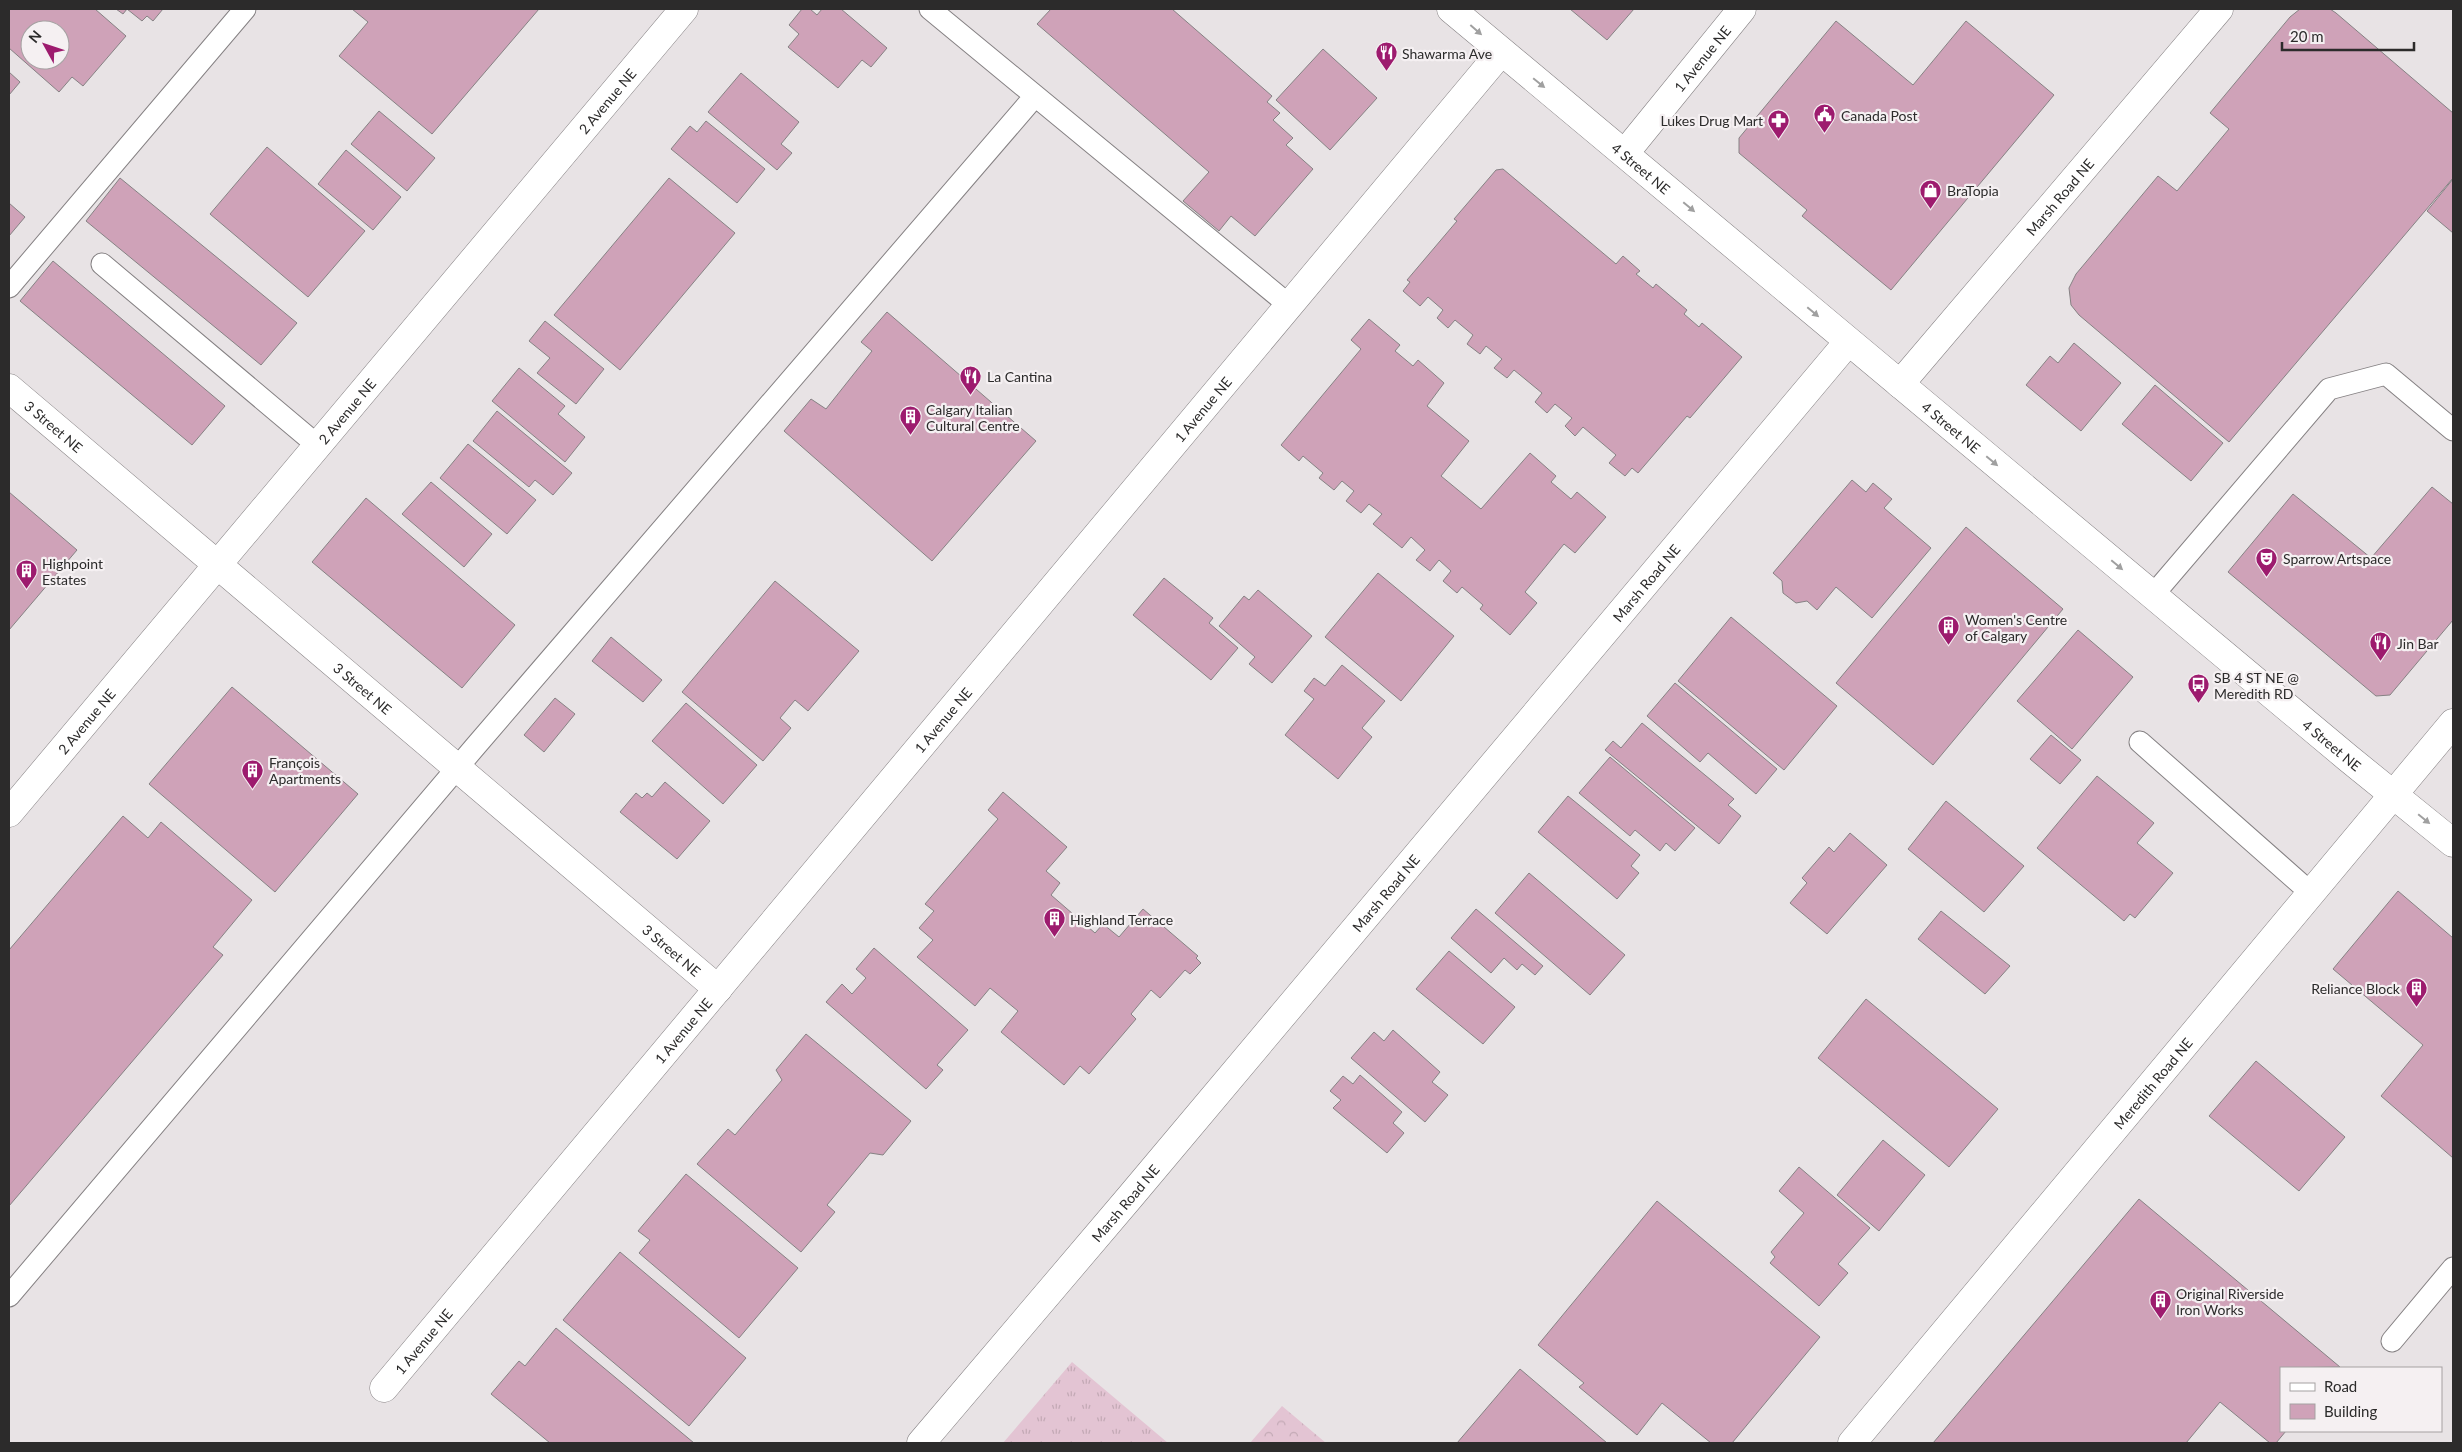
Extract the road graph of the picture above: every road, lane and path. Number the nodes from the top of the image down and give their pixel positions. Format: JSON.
{"nodes":[{"id":1,"x":244,"y":9,"type":"edge"},
{"id":2,"x":684,"y":9,"type":"edge"},
{"id":3,"x":930,"y":9,"type":"edge"},
{"id":4,"x":1452,"y":9,"type":"edge"},
{"id":5,"x":1742,"y":9,"type":"edge"},
{"id":6,"x":2219,"y":9,"type":"edge"},
{"id":7,"x":1501,"y":52,"type":"junction"},
{"id":8,"x":1034,"y":96,"type":"junction"},
{"id":9,"x":1625,"y":153,"type":"junction"},
{"id":10,"x":102,"y":264,"type":"dead end"},
{"id":11,"x":9,"y":287,"type":"edge"},
{"id":12,"x":1289,"y":305,"type":"junction"},
{"id":13,"x":1848,"y":342,"type":"junction"},
{"id":14,"x":1900,"y":384,"type":"junction"},
{"id":15,"x":9,"y":388,"type":"edge"},
{"id":16,"x":2453,"y":430,"type":"edge"},
{"id":17,"x":317,"y":445,"type":"junction"},
{"id":18,"x":216,"y":565,"type":"junction"},
{"id":19,"x":2153,"y":596,"type":"junction"},
{"id":20,"x":2453,"y":723,"type":"edge"},
{"id":21,"x":2140,"y":742,"type":"dead end"},
{"id":22,"x":458,"y":768,"type":"junction"},
{"id":23,"x":2394,"y":794,"type":"junction"},
{"id":24,"x":9,"y":813,"type":"edge"},
{"id":25,"x":2453,"y":843,"type":"edge"},
{"id":26,"x":2311,"y":893,"type":"junction"},
{"id":27,"x":718,"y":989,"type":"junction"},
{"id":28,"x":2453,"y":1268,"type":"edge"},
{"id":29,"x":9,"y":1296,"type":"edge"},
{"id":30,"x":2392,"y":1341,"type":"dead end"},
{"id":31,"x":384,"y":1388,"type":"dead end"},
{"id":32,"x":921,"y":1443,"type":"edge"},
{"id":33,"x":1852,"y":1443,"type":"edge"}],
"edges":[{"from":1,"to":11,"type":"lane"},
{"from":2,"to":17,"type":"street","name":"2 Avenue NE"},
{"from":3,"to":8,"type":"lane"},
{"from":4,"to":7,"type":"street","name":"4 Street NE","one_way":true},
{"from":5,"to":9,"type":"street","name":"1 Avenue NE"},
{"from":6,"to":14,"type":"street","name":"Marsh Road NE"},
{"from":7,"to":9,"type":"street","name":"4 Street NE","one_way":true},
{"from":7,"to":12,"type":"street","name":"1 Avenue NE"},
{"from":8,"to":12,"type":"lane"},
{"from":8,"to":22,"type":"lane"},
{"from":9,"to":13,"type":"street","name":"4 Street NE","one_way":true},
{"from":10,"to":17,"type":"lane"},
{"from":12,"to":27,"type":"street","name":"1 Avenue NE"},
{"from":13,"to":14,"type":"street","name":"4 Street NE"},
{"from":13,"to":32,"type":"street","name":"Marsh Road NE"},
{"from":14,"to":19,"type":"street","name":"4 Street NE","one_way":true},
{"from":15,"to":18,"type":"street","name":"3 Street NE"},
{"from":16,"to":19,"type":"lane"},
{"from":17,"to":18,"type":"street","name":"2 Avenue NE"},
{"from":18,"to":22,"type":"street","name":"3 Street NE"},
{"from":18,"to":24,"type":"street","name":"2 Avenue NE"},
{"from":19,"to":23,"type":"street","name":"4 Street NE"},
{"from":20,"to":23,"type":"street","name":"Meredith Road NE"},
{"from":21,"to":26,"type":"lane"},
{"from":22,"to":27,"type":"street","name":"3 Street NE"},
{"from":22,"to":29,"type":"lane"},
{"from":23,"to":25,"type":"street","name":"4 Street NE","one_way":true},
{"from":23,"to":26,"type":"street","name":"Meredith Road NE"},
{"from":26,"to":33,"type":"street","name":"Meredith Road NE"},
{"from":27,"to":31,"type":"street","name":"1 Avenue NE"},
{"from":28,"to":30,"type":"lane"}]}
